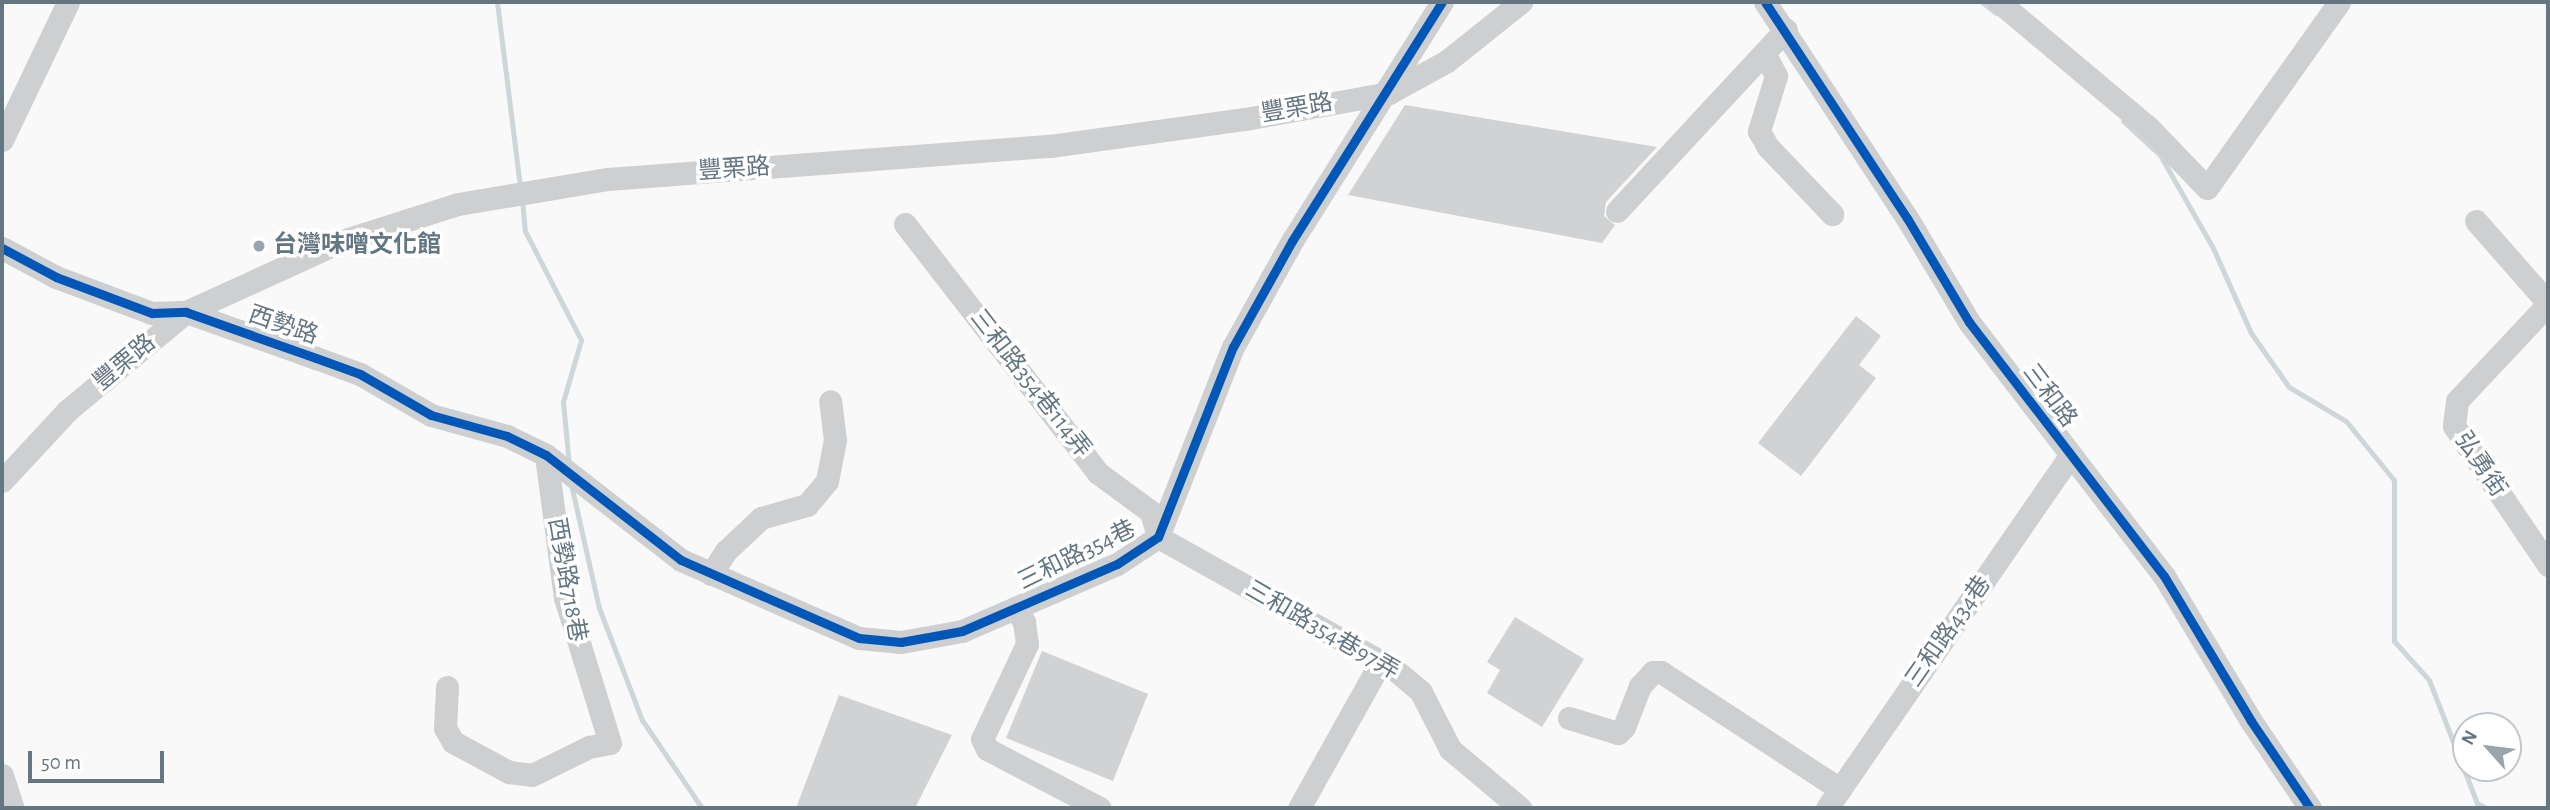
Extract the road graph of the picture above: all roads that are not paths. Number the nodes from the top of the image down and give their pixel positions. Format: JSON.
{"nodes":[{"id":1,"x":68,"y":2,"type":"edge"},
{"id":2,"x":1442,"y":2,"type":"edge"},
{"id":3,"x":1521,"y":2,"type":"edge"},
{"id":4,"x":1765,"y":2,"type":"edge"},
{"id":5,"x":1999,"y":2,"type":"edge"},
{"id":6,"x":2339,"y":2,"type":"edge"},
{"id":7,"x":1786,"y":29,"type":"junction"},
{"id":8,"x":1765,"y":52,"type":"junction"},
{"id":9,"x":1389,"y":93,"type":"junction"},
{"id":10,"x":2,"y":140,"type":"edge"},
{"id":11,"x":1617,"y":211,"type":"dead end"},
{"id":12,"x":1832,"y":214,"type":"dead end"},
{"id":13,"x":2476,"y":221,"type":"dead end"},
{"id":14,"x":905,"y":224,"type":"dead end"},
{"id":15,"x":2,"y":248,"type":"edge"},
{"id":16,"x":2548,"y":303,"type":"edge"},
{"id":17,"x":186,"y":312,"type":"junction"},
{"id":18,"x":830,"y":401,"type":"dead end"},
{"id":19,"x":546,"y":455,"type":"junction"},
{"id":20,"x":2070,"y":456,"type":"junction"},
{"id":21,"x":2,"y":481,"type":"edge"},
{"id":22,"x":1158,"y":537,"type":"junction"},
{"id":23,"x":2548,"y":565,"type":"edge"},
{"id":24,"x":712,"y":574,"type":"junction"},
{"id":25,"x":1014,"y":608,"type":"junction"},
{"id":26,"x":1381,"y":661,"type":"junction"},
{"id":27,"x":447,"y":687,"type":"dead end"},
{"id":28,"x":1569,"y":718,"type":"dead end"},
{"id":29,"x":2,"y":775,"type":"edge"},
{"id":30,"x":1833,"y":799,"type":"edge"},
{"id":31,"x":2304,"y":805,"type":"edge"},
{"id":32,"x":13,"y":808,"type":"edge"},
{"id":33,"x":1100,"y":808,"type":"edge"},
{"id":34,"x":1300,"y":808,"type":"edge"},
{"id":35,"x":1520,"y":808,"type":"edge"}],
"edges":[{"from":1,"to":10,"type":"street"},
{"from":2,"to":9,"type":"street","name":"三和路354巷"},
{"from":3,"to":9,"type":"street","name":"豐栗路"},
{"from":4,"to":7,"type":"street","name":"三和路"},
{"from":5,"to":6,"type":"street"},
{"from":7,"to":8,"type":"street"},
{"from":7,"to":20,"type":"street","name":"三和路"},
{"from":8,"to":11,"type":"street"},
{"from":8,"to":12,"type":"street"},
{"from":9,"to":17,"type":"street","name":"豐栗路"},
{"from":9,"to":22,"type":"street","name":"三和路354巷"},
{"from":13,"to":16,"type":"street"},
{"from":14,"to":22,"type":"street","name":"三和路354巷114弄"},
{"from":15,"to":17,"type":"street","name":"西勢路"},
{"from":16,"to":23,"type":"street","name":"弘勇街"},
{"from":17,"to":19,"type":"street","name":"西勢路"},
{"from":17,"to":21,"type":"street","name":"豐栗路"},
{"from":18,"to":24,"type":"street"},
{"from":19,"to":24,"type":"street","name":"三和路354巷"},
{"from":19,"to":27,"type":"street","name":"西勢路718巷"},
{"from":20,"to":30,"type":"street","name":"三和路434巷"},
{"from":20,"to":31,"type":"street","name":"三和路"},
{"from":22,"to":25,"type":"street","name":"三和路354巷"},
{"from":22,"to":26,"type":"street","name":"三和路354巷97弄"},
{"from":24,"to":25,"type":"street","name":"三和路354巷"},
{"from":25,"to":33,"type":"street"},
{"from":26,"to":34,"type":"street"},
{"from":26,"to":35,"type":"street","name":"三和路354巷97弄"},
{"from":28,"to":30,"type":"street"},
{"from":29,"to":32,"type":"street"}]}
